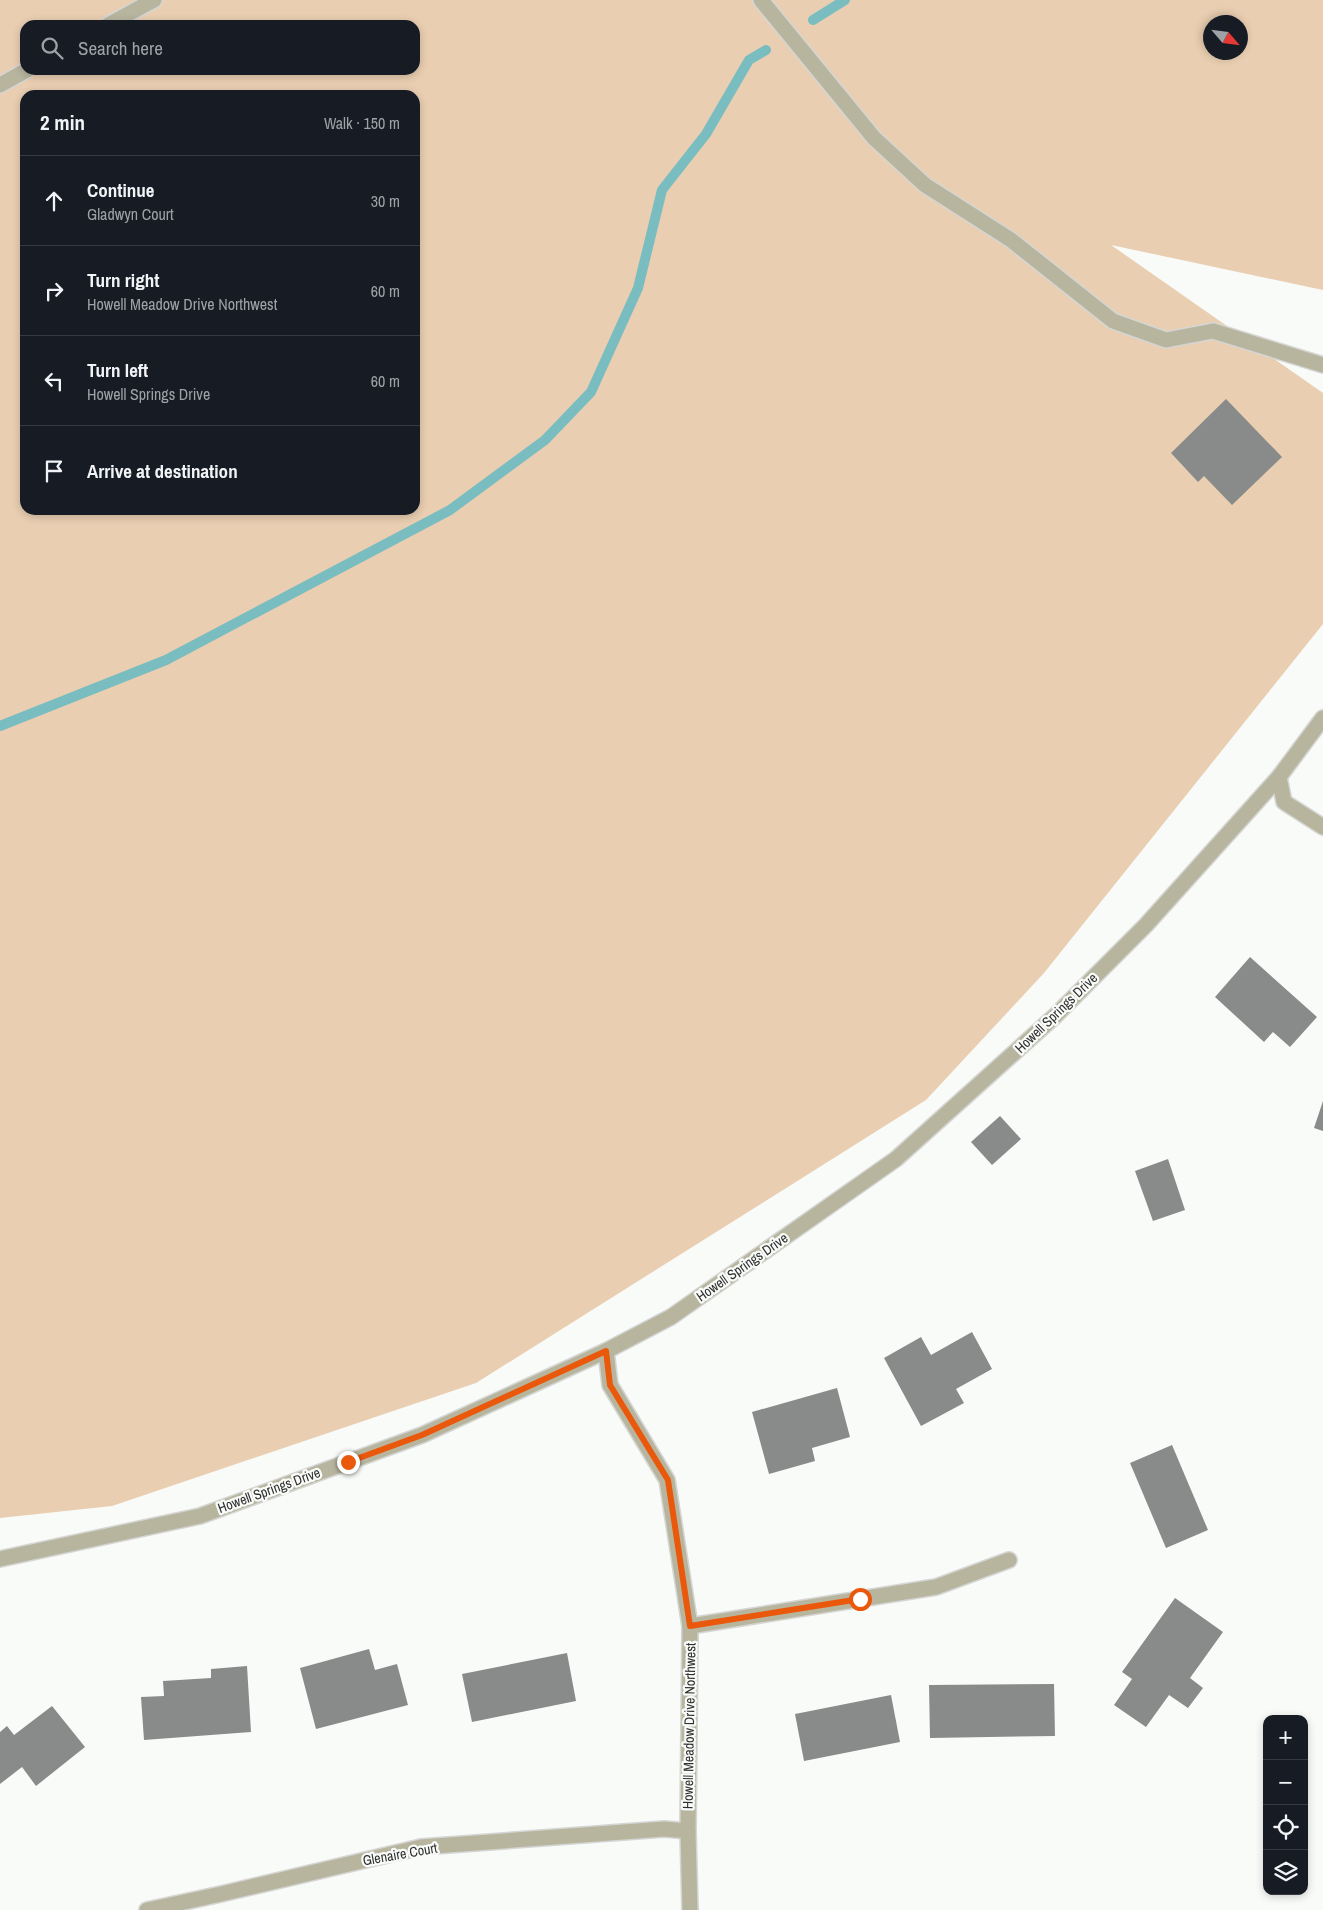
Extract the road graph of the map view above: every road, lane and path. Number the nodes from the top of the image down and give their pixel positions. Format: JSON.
{"nodes":[{"id":1,"x":154,"y":0,"type":"edge"},
{"id":2,"x":760,"y":0,"type":"edge"},
{"id":3,"x":117,"y":20,"type":"edge"},
{"id":4,"x":20,"y":74,"type":"edge"},
{"id":5,"x":0,"y":85,"type":"edge"},
{"id":6,"x":1323,"y":365,"type":"edge"},
{"id":7,"x":1323,"y":718,"type":"edge"},
{"id":8,"x":1279,"y":777,"type":"junction"},
{"id":9,"x":1323,"y":827,"type":"edge"},
{"id":10,"x":606,"y":1351,"type":"junction"},
{"id":11,"x":0,"y":1559,"type":"edge"},
{"id":12,"x":1009,"y":1560,"type":"dead end"},
{"id":13,"x":690,"y":1626,"type":"junction"},
{"id":14,"x":688,"y":1831,"type":"junction"},
{"id":15,"x":147,"y":1910,"type":"edge"},
{"id":16,"x":690,"y":1910,"type":"edge"}],
"edges":[{"from":1,"to":3,"type":"street"},
{"from":2,"to":6,"type":"street"},
{"from":4,"to":5,"type":"street"},
{"from":7,"to":8,"type":"street","name":"Howell Springs Drive"},
{"from":8,"to":9,"type":"street"},
{"from":8,"to":10,"type":"street","name":"Howell Springs Drive"},
{"from":10,"to":11,"type":"street","name":"Howell Springs Drive"},
{"from":10,"to":13,"type":"street","name":"Howell Meadow Drive Northwest"},
{"from":12,"to":13,"type":"street"},
{"from":13,"to":14,"type":"street","name":"Howell Meadow Drive Northwest"},
{"from":14,"to":15,"type":"street","name":"Glenaire Court"},
{"from":14,"to":16,"type":"street","name":"Howell Meadow Drive Northwest"}]}
